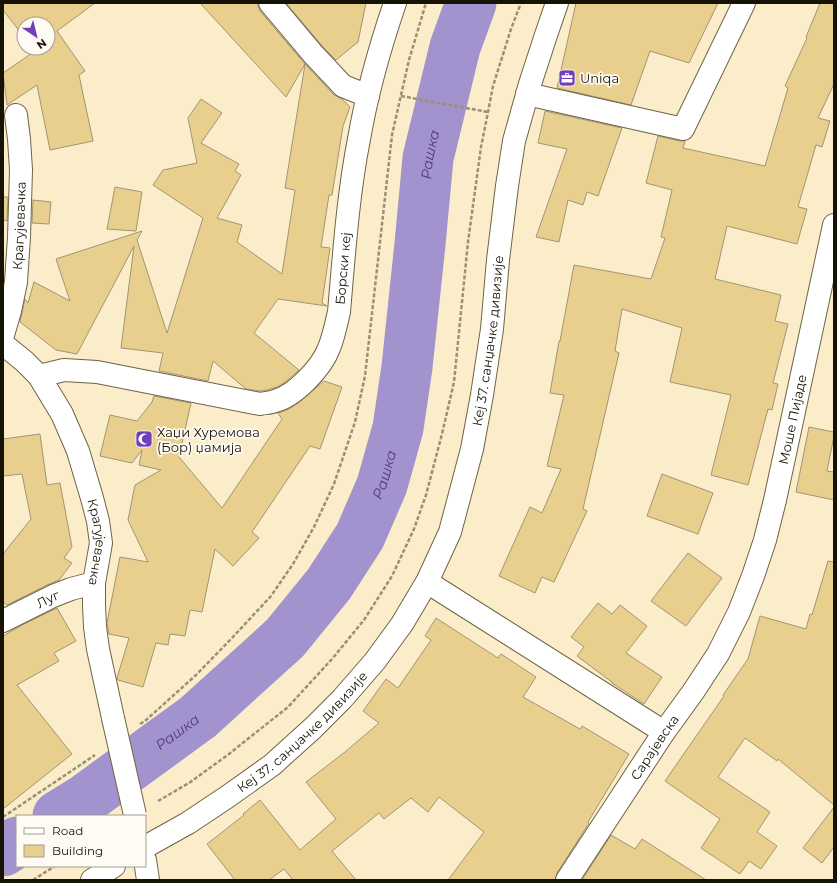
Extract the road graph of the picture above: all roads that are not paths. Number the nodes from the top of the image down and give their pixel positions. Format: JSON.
{"nodes":[{"id":1,"x":270,"y":3,"type":"edge"},
{"id":2,"x":395,"y":3,"type":"edge"},
{"id":3,"x":557,"y":3,"type":"edge"},
{"id":4,"x":744,"y":3,"type":"edge"},
{"id":5,"x":527,"y":94,"type":"junction"},
{"id":6,"x":368,"y":96,"type":"junction"},
{"id":7,"x":16,"y":116,"type":"dead end"},
{"id":8,"x":834,"y":224,"type":"edge"},
{"id":9,"x":830,"y":260,"type":"edge"},
{"id":10,"x":3,"y":335,"type":"edge"},
{"id":11,"x":3,"y":344,"type":"edge"},
{"id":12,"x":39,"y":376,"type":"junction"},
{"id":13,"x":426,"y":582,"type":"junction"},
{"id":14,"x":94,"y":583,"type":"junction"},
{"id":15,"x":739,"y":612,"type":"joint"},
{"id":16,"x":3,"y":621,"type":"edge"},
{"id":17,"x":664,"y":732,"type":"junction"},
{"id":18,"x":135,"y":815,"type":"edge"},
{"id":19,"x":146,"y":846,"type":"edge"},
{"id":20,"x":112,"y":867,"type":"edge"},
{"id":21,"x":146,"y":867,"type":"edge"},
{"id":22,"x":92,"y":880,"type":"edge"},
{"id":23,"x":148,"y":880,"type":"edge"},
{"id":24,"x":567,"y":880,"type":"edge"}],
"edges":[{"from":1,"to":6,"type":"street"},
{"from":2,"to":6,"type":"street","name":"Борски кеј"},
{"from":3,"to":5,"type":"street","name":"Кеј 37. санџачке дивизије"},
{"from":4,"to":5,"type":"street"},
{"from":5,"to":13,"type":"street","name":"Кеј 37. санџачке дивизије"},
{"from":6,"to":12,"type":"street","name":"Борски кеј"},
{"from":7,"to":10,"type":"street","name":"Крагујевачка"},
{"from":8,"to":9,"type":"street","name":"Моше Пијаде"},
{"from":9,"to":15,"type":"street","name":"Моше Пијаде"},
{"from":11,"to":12,"type":"street","name":"Крагујевачка"},
{"from":12,"to":14,"type":"street","name":"Крагујевачка"},
{"from":13,"to":17,"type":"street"},
{"from":13,"to":19,"type":"street","name":"Кеј 37. санџачке дивизије"},
{"from":14,"to":16,"type":"street","name":"Луг"},
{"from":14,"to":18,"type":"street","name":"Крагујевачка","bridge":true},
{"from":15,"to":17,"type":"street","name":"Сарајевска"},
{"from":17,"to":24,"type":"street","name":"Сарајевска"},
{"from":20,"to":22,"type":"street"},
{"from":21,"to":23,"type":"street"}]}
